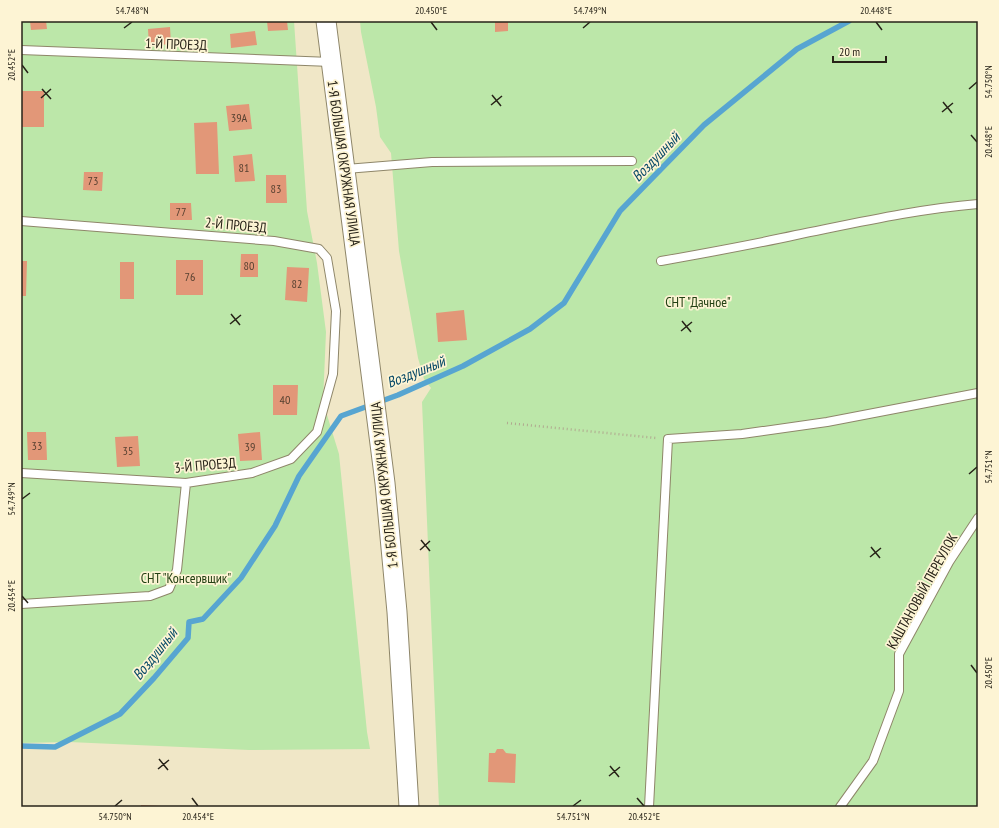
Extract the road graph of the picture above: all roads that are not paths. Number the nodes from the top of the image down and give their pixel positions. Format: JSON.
{"nodes":[{"id":1,"x":326,"y":21,"type":"edge"},
{"id":2,"x":21,"y":50,"type":"edge"},
{"id":3,"x":331,"y":62,"type":"junction"},
{"id":4,"x":632,"y":161,"type":"dead end"},
{"id":5,"x":346,"y":169,"type":"junction"},
{"id":6,"x":978,"y":204,"type":"edge"},
{"id":7,"x":21,"y":221,"type":"edge"},
{"id":8,"x":662,"y":261,"type":"dead end"},
{"id":9,"x":333,"y":374,"type":"joint"},
{"id":10,"x":978,"y":393,"type":"edge"},
{"id":11,"x":21,"y":473,"type":"edge"},
{"id":12,"x":186,"y":483,"type":"junction"},
{"id":13,"x":978,"y":518,"type":"edge"},
{"id":14,"x":21,"y":604,"type":"edge"},
{"id":15,"x":409,"y":807,"type":"edge"},
{"id":16,"x":649,"y":807,"type":"edge"},
{"id":17,"x":840,"y":807,"type":"edge"}],
"edges":[{"from":1,"to":3,"type":"street","name":"1-Я БОЛЬШАЯ ОКРУЖНАЯ УЛИЦА"},
{"from":2,"to":3,"type":"lane","name":"1-Й ПРОЕЗД"},
{"from":3,"to":5,"type":"street","name":"1-Я БОЛЬШАЯ ОКРУЖНАЯ УЛИЦА"},
{"from":4,"to":5,"type":"lane"},
{"from":5,"to":15,"type":"street","name":"1-Я БОЛЬШАЯ ОКРУЖНАЯ УЛИЦА"},
{"from":6,"to":8,"type":"lane"},
{"from":7,"to":9,"type":"lane","name":"2-Й ПРОЕЗД"},
{"from":9,"to":12,"type":"lane","name":"3-Й ПРОЕЗД"},
{"from":10,"to":16,"type":"lane"},
{"from":11,"to":12,"type":"lane","name":"3-Й ПРОЕЗД"},
{"from":12,"to":14,"type":"lane"},
{"from":13,"to":17,"type":"lane","name":"КАШТАНОВЫЙ ПЕРЕУЛОК"}]}
